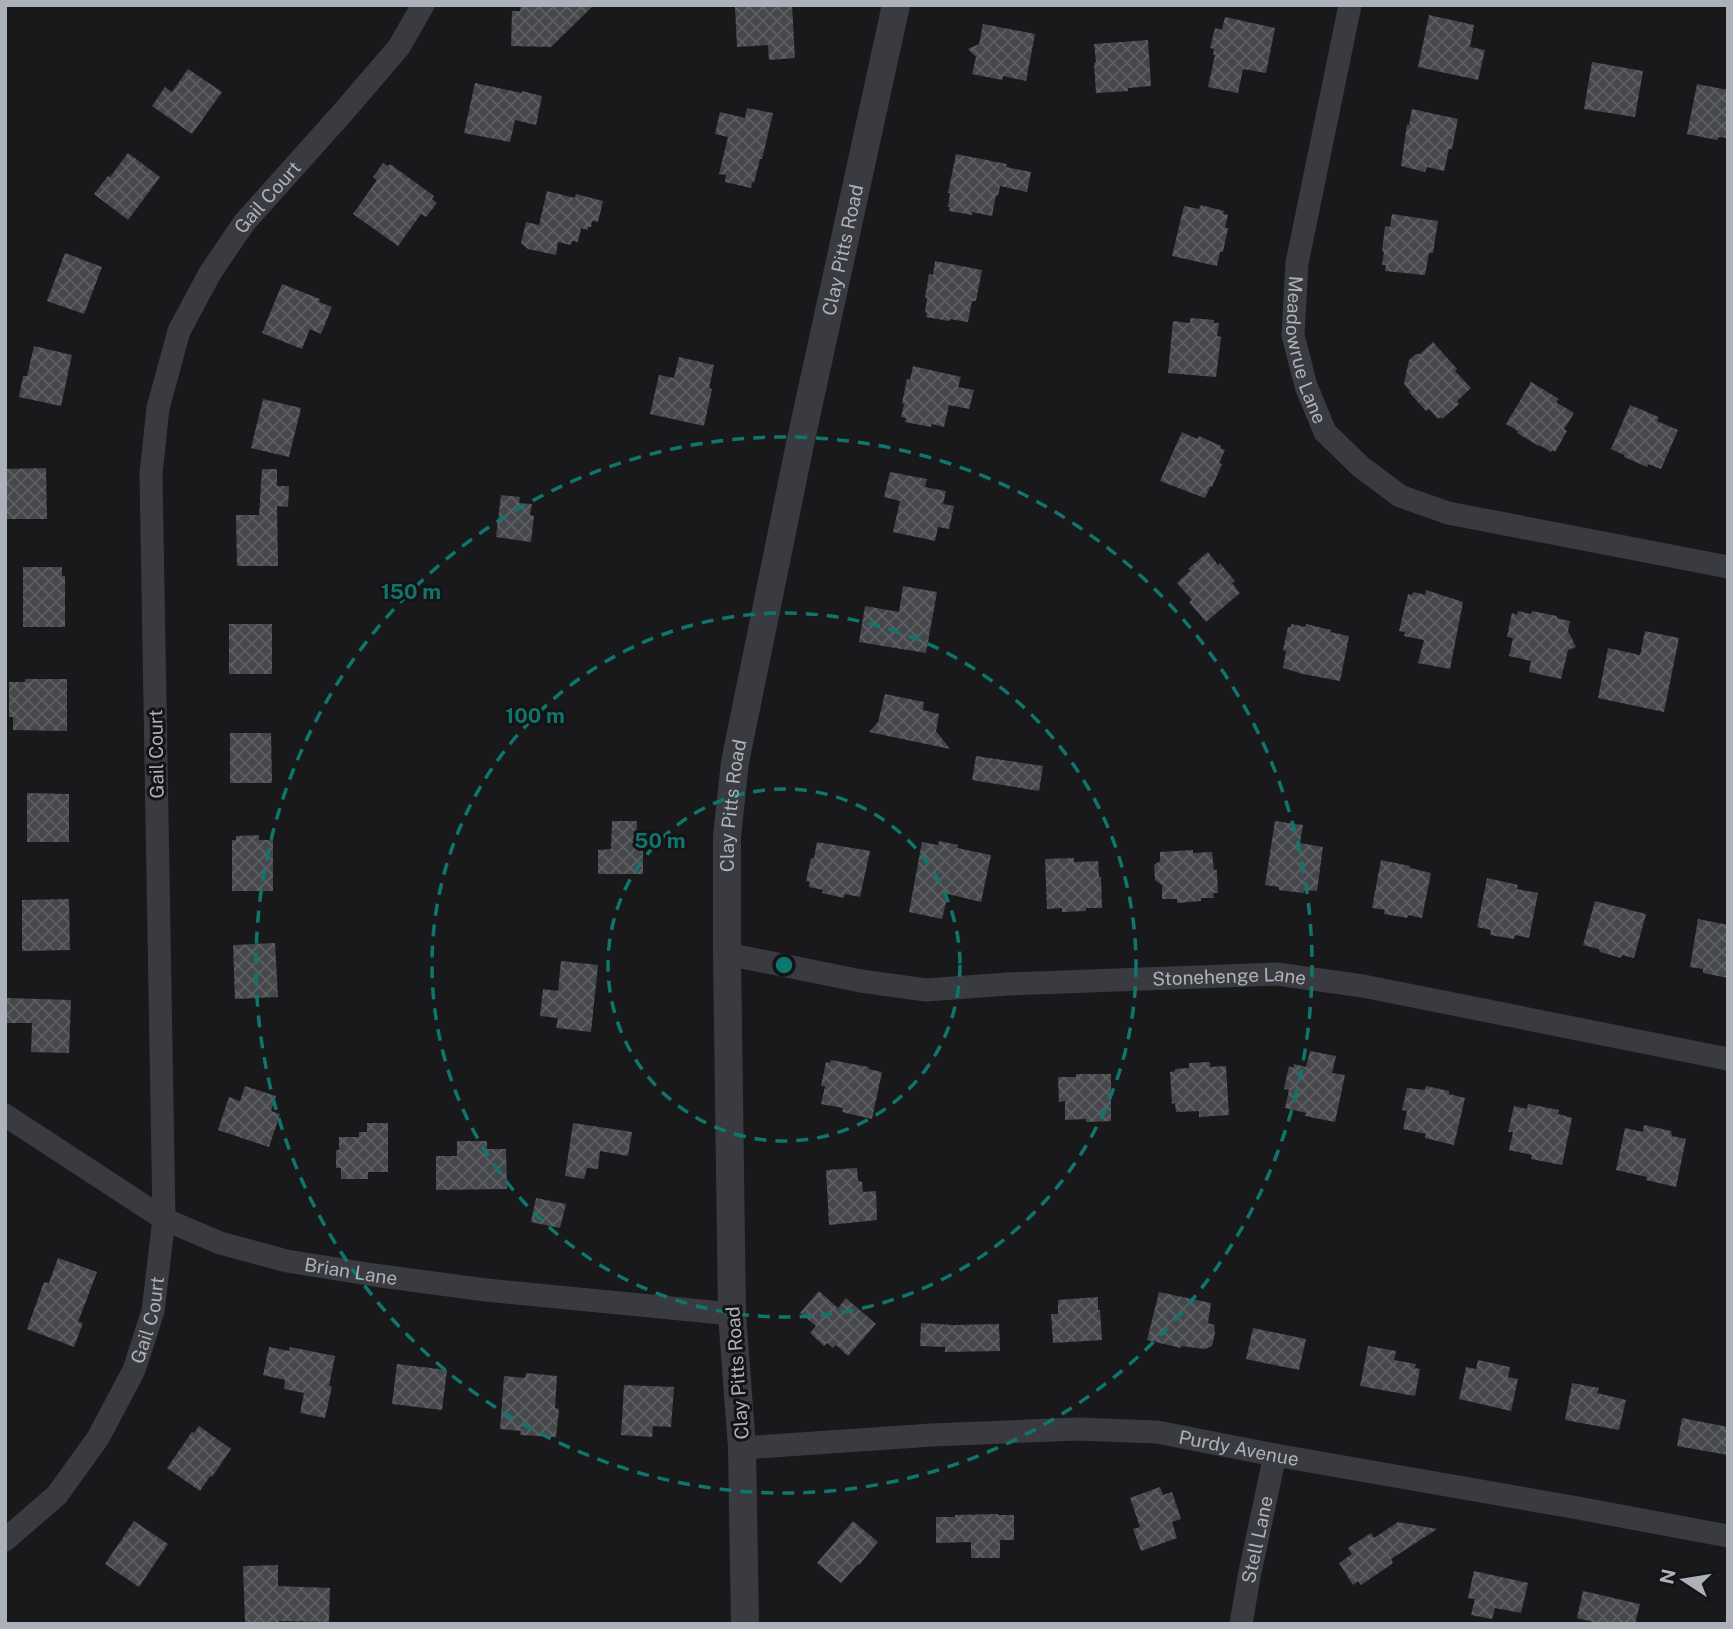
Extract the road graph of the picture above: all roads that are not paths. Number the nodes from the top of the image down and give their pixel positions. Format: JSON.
{"nodes":[{"id":1,"x":423,"y":5,"type":"edge"},
{"id":2,"x":896,"y":5,"type":"edge"},
{"id":3,"x":1350,"y":5,"type":"edge"},
{"id":4,"x":1728,"y":567,"type":"edge"},
{"id":5,"x":727,"y":954,"type":"junction"},
{"id":6,"x":1728,"y":1059,"type":"edge"},
{"id":7,"x":5,"y":1115,"type":"edge"},
{"id":8,"x":164,"y":1219,"type":"junction"},
{"id":9,"x":732,"y":1314,"type":"junction"},
{"id":10,"x":742,"y":1448,"type":"junction"},
{"id":11,"x":1275,"y":1455,"type":"junction"},
{"id":12,"x":1728,"y":1536,"type":"edge"},
{"id":13,"x":5,"y":1540,"type":"edge"},
{"id":14,"x":745,"y":1624,"type":"edge"},
{"id":15,"x":1241,"y":1624,"type":"edge"}],
"edges":[{"from":1,"to":8,"type":"street","name":"Gail Court"},
{"from":2,"to":5,"type":"street","name":"Clay Pitts Road"},
{"from":3,"to":4,"type":"street","name":"Meadowrue Lane"},
{"from":5,"to":6,"type":"street","name":"Stonehenge Lane"},
{"from":5,"to":9,"type":"street","name":"Clay Pitts Road"},
{"from":7,"to":8,"type":"street","name":"Brian Lane"},
{"from":8,"to":9,"type":"street","name":"Brian Lane"},
{"from":8,"to":13,"type":"street","name":"Gail Court"},
{"from":9,"to":10,"type":"street","name":"Clay Pitts Road"},
{"from":10,"to":11,"type":"street","name":"Purdy Avenue"},
{"from":10,"to":14,"type":"street","name":"Clay Pitts Road"},
{"from":11,"to":12,"type":"street","name":"Purdy Avenue"},
{"from":11,"to":15,"type":"street","name":"Stell Lane"}]}
